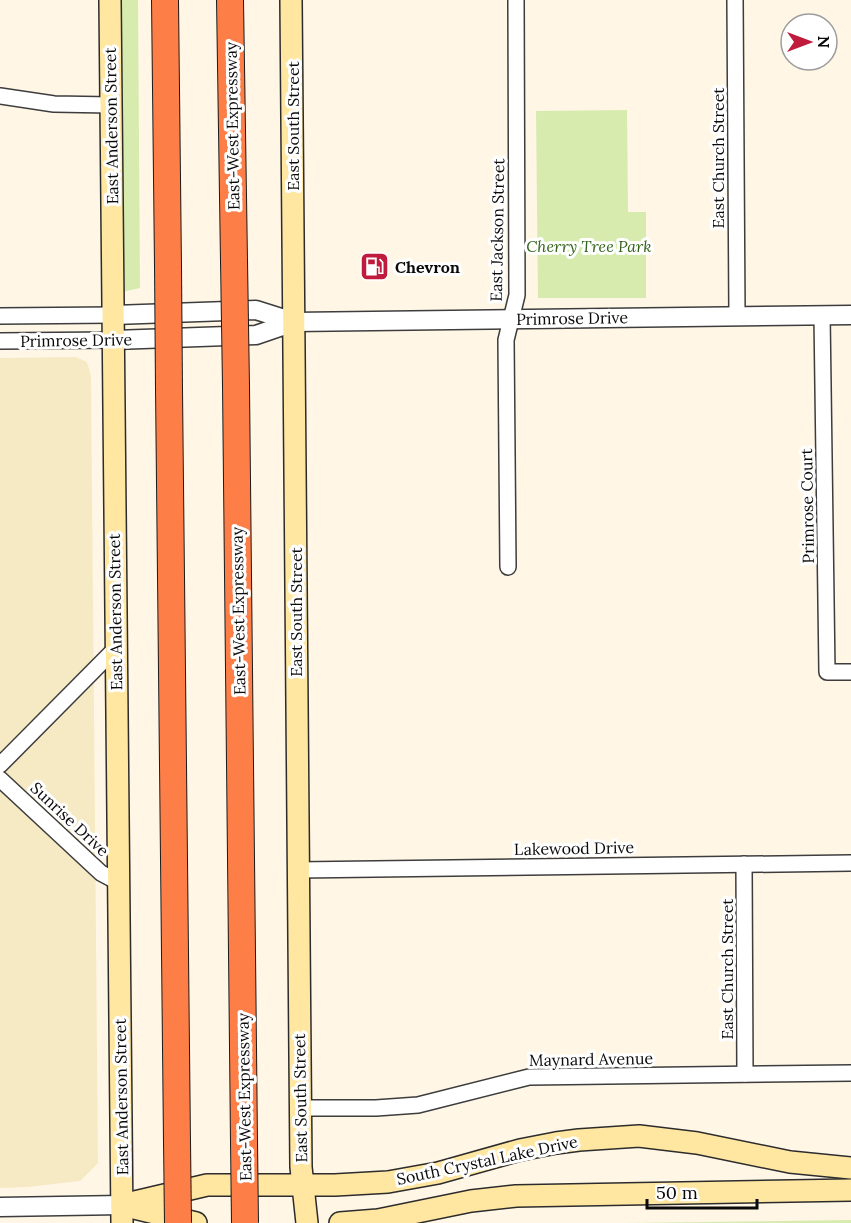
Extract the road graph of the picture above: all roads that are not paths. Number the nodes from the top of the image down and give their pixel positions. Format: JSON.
{"nodes":[{"id":1,"x":110,"y":0,"type":"edge"},
{"id":2,"x":165,"y":0,"type":"edge"},
{"id":3,"x":230,"y":0,"type":"edge"},
{"id":4,"x":291,"y":0,"type":"edge"},
{"id":5,"x":516,"y":0,"type":"edge"},
{"id":6,"x":735,"y":0,"type":"edge"},
{"id":7,"x":0,"y":96,"type":"edge"},
{"id":8,"x":111,"y":105,"type":"junction"},
{"id":9,"x":114,"y":315,"type":"junction"},
{"id":10,"x":822,"y":315,"type":"junction"},
{"id":11,"x":851,"y":315,"type":"edge"},
{"id":12,"x":0,"y":316,"type":"edge"},
{"id":13,"x":738,"y":316,"type":"junction"},
{"id":14,"x":511,"y":319,"type":"junction"},
{"id":15,"x":294,"y":322,"type":"junction"},
{"id":16,"x":114,"y":340,"type":"junction"},
{"id":17,"x":0,"y":341,"type":"edge"},
{"id":18,"x":508,"y":567,"type":"dead end"},
{"id":19,"x":116,"y":648,"type":"junction"},
{"id":20,"x":851,"y":672,"type":"edge"},
{"id":21,"x":0,"y":765,"type":"edge"},
{"id":22,"x":0,"y":779,"type":"edge"},
{"id":23,"x":851,"y":863,"type":"edge"},
{"id":24,"x":744,"y":864,"type":"junction"},
{"id":25,"x":298,"y":870,"type":"junction"},
{"id":26,"x":118,"y":882,"type":"junction"},
{"id":27,"x":851,"y":1073,"type":"edge"},
{"id":28,"x":746,"y":1074,"type":"junction"},
{"id":29,"x":300,"y":1108,"type":"junction"},
{"id":30,"x":851,"y":1168,"type":"edge"},
{"id":31,"x":302,"y":1184,"type":"junction"},
{"id":32,"x":851,"y":1190,"type":"edge"},
{"id":33,"x":0,"y":1207,"type":"edge"},
{"id":34,"x":122,"y":1214,"type":"edge"},
{"id":35,"x":178,"y":1223,"type":"edge"},
{"id":36,"x":196,"y":1223,"type":"edge"},
{"id":37,"x":245,"y":1223,"type":"edge"},
{"id":38,"x":307,"y":1223,"type":"edge"},
{"id":39,"x":340,"y":1223,"type":"edge"}],
"edges":[{"from":1,"to":8,"type":"main road","name":"East Anderson Street"},
{"from":2,"to":35,"type":"highway","bridge":true},
{"from":3,"to":37,"type":"highway","name":"East-West Expressway","bridge":true},
{"from":4,"to":15,"type":"main road","name":"East South Street"},
{"from":5,"to":14,"type":"street","name":"East Jackson Street"},
{"from":6,"to":13,"type":"street","name":"East Church Street"},
{"from":7,"to":8,"type":"street"},
{"from":8,"to":9,"type":"main road","name":"East Anderson Street"},
{"from":9,"to":12,"type":"street","name":"Primrose Drive"},
{"from":9,"to":15,"type":"street","name":"Primrose Drive"},
{"from":9,"to":16,"type":"main road","name":"East Anderson Street"},
{"from":10,"to":11,"type":"street","name":"Primrose Drive"},
{"from":10,"to":13,"type":"street","name":"Primrose Drive"},
{"from":10,"to":20,"type":"street","name":"Primrose Court"},
{"from":13,"to":14,"type":"street","name":"Primrose Drive"},
{"from":14,"to":15,"type":"street","name":"Primrose Drive"},
{"from":14,"to":18,"type":"street","name":"East Jackson Street"},
{"from":15,"to":16,"type":"street","name":"Primrose Drive"},
{"from":15,"to":25,"type":"main road","name":"East South Street"},
{"from":16,"to":17,"type":"street","name":"Primrose Drive"},
{"from":16,"to":19,"type":"main road","name":"East Anderson Street"},
{"from":19,"to":21,"type":"street"},
{"from":19,"to":26,"type":"main road","name":"East Anderson Street"},
{"from":22,"to":26,"type":"street","name":"Sunrise Drive"},
{"from":23,"to":24,"type":"street","name":"Lakewood Drive"},
{"from":24,"to":25,"type":"street","name":"Lakewood Drive"},
{"from":24,"to":28,"type":"street","name":"East Church Street"},
{"from":25,"to":29,"type":"main road","name":"East South Street"},
{"from":26,"to":34,"type":"main road","name":"East Anderson Street"},
{"from":27,"to":28,"type":"street","name":"Maynard Avenue"},
{"from":28,"to":29,"type":"street","name":"Maynard Avenue"},
{"from":29,"to":31,"type":"main road","name":"East South Street"},
{"from":30,"to":31,"type":"main road","name":"South Crystal Lake Drive"},
{"from":31,"to":34,"type":"main road","name":"South Crystal Lake Drive"},
{"from":31,"to":38,"type":"main road","name":"East South Street"},
{"from":32,"to":39,"type":"main road"},
{"from":33,"to":34,"type":"street","name":"South Crystal Lake Drive"},
{"from":34,"to":36,"type":"main road","name":"South Crystal Lake Drive"}]}
